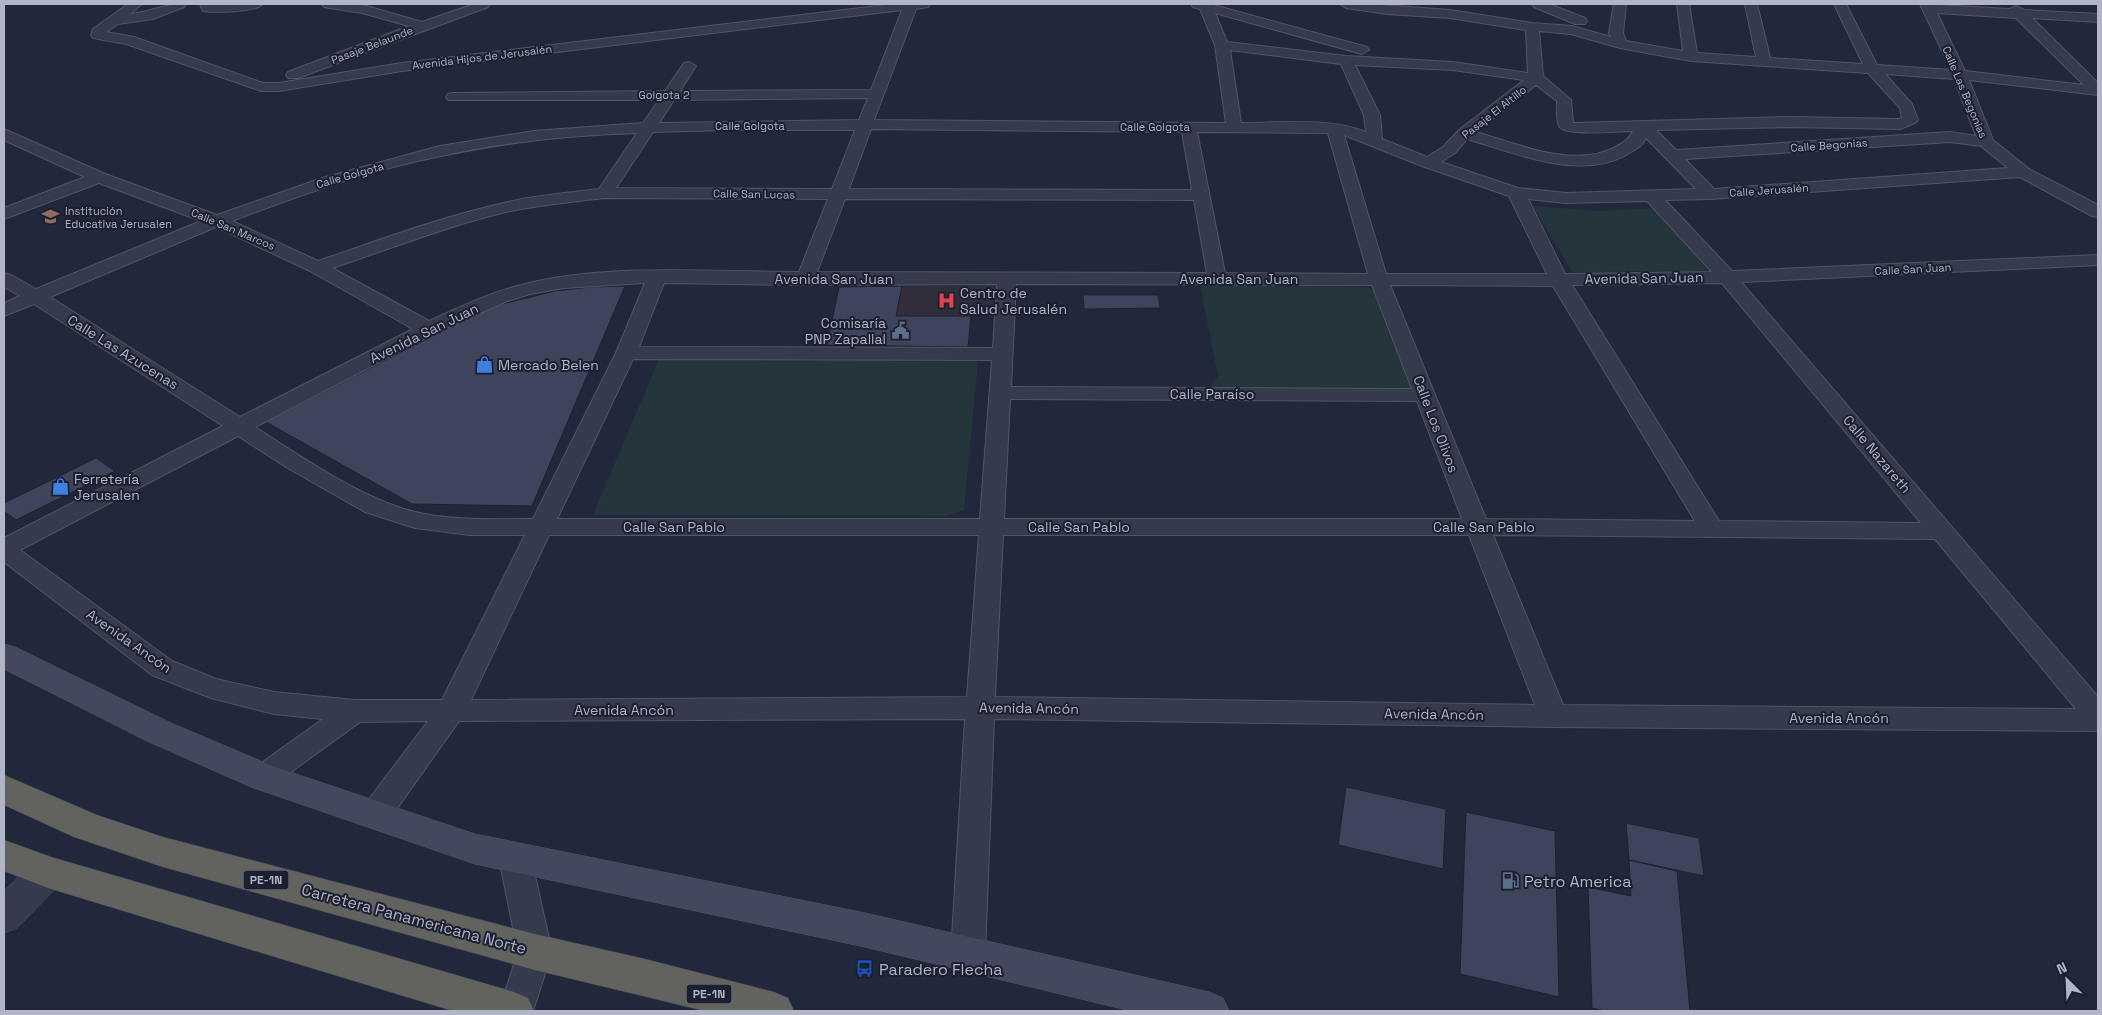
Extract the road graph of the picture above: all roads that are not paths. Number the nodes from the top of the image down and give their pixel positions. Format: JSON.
{"nodes":[{"id":1,"x":136,"y":4,"type":"edge"},
{"id":2,"x":180,"y":4,"type":"edge"},
{"id":3,"x":206,"y":4,"type":"edge"},
{"id":4,"x":257,"y":4,"type":"edge"},
{"id":5,"x":328,"y":4,"type":"edge"},
{"id":6,"x":484,"y":4,"type":"edge"},
{"id":7,"x":918,"y":4,"type":"edge"},
{"id":8,"x":1346,"y":4,"type":"edge"},
{"id":9,"x":1538,"y":4,"type":"edge"},
{"id":10,"x":1566,"y":4,"type":"edge"},
{"id":11,"x":1620,"y":4,"type":"edge"},
{"id":12,"x":1683,"y":4,"type":"edge"},
{"id":13,"x":1751,"y":4,"type":"edge"},
{"id":14,"x":1840,"y":4,"type":"edge"},
{"id":15,"x":2010,"y":4,"type":"edge"},
{"id":16,"x":1202,"y":5,"type":"edge"},
{"id":17,"x":1927,"y":6,"type":"edge"},
{"id":18,"x":1385,"y":7,"type":"edge"},
{"id":19,"x":2021,"y":14,"type":"junction"},
{"id":20,"x":2098,"y":18,"type":"edge"},
{"id":21,"x":112,"y":21,"type":"junction"},
{"id":22,"x":1576,"y":25,"type":"junction"},
{"id":23,"x":422,"y":26,"type":"junction"},
{"id":24,"x":1532,"y":27,"type":"junction"},
{"id":25,"x":1620,"y":44,"type":"junction"},
{"id":26,"x":1222,"y":45,"type":"junction"},
{"id":27,"x":1691,"y":56,"type":"junction"},
{"id":28,"x":1346,"y":60,"type":"junction"},
{"id":29,"x":1764,"y":62,"type":"junction"},
{"id":30,"x":1412,"y":64,"type":"junction"},
{"id":31,"x":689,"y":66,"type":"dead end"},
{"id":32,"x":1872,"y":69,"type":"junction"},
{"id":33,"x":1960,"y":75,"type":"junction"},
{"id":34,"x":1536,"y":78,"type":"junction"},
{"id":35,"x":261,"y":88,"type":"junction"},
{"id":36,"x":2098,"y":91,"type":"edge"},
{"id":37,"x":876,"y":94,"type":"junction"},
{"id":38,"x":669,"y":95,"type":"junction"},
{"id":39,"x":453,"y":97,"type":"dead end"},
{"id":40,"x":864,"y":125,"type":"junction"},
{"id":41,"x":648,"y":126,"type":"junction"},
{"id":42,"x":1643,"y":126,"type":"junction"},
{"id":43,"x":1189,"y":128,"type":"junction"},
{"id":44,"x":1234,"y":128,"type":"junction"},
{"id":45,"x":1334,"y":128,"type":"junction"},
{"id":46,"x":1464,"y":133,"type":"junction"},
{"id":47,"x":9,"y":141,"type":"edge"},
{"id":48,"x":1374,"y":142,"type":"junction"},
{"id":49,"x":1986,"y":142,"type":"junction"},
{"id":50,"x":1672,"y":155,"type":"junction"},
{"id":51,"x":1428,"y":163,"type":"junction"},
{"id":52,"x":2022,"y":172,"type":"junction"},
{"id":53,"x":99,"y":177,"type":"junction"},
{"id":54,"x":604,"y":193,"type":"junction"},
{"id":55,"x":1516,"y":193,"type":"junction"},
{"id":56,"x":1710,"y":194,"type":"junction"},
{"id":57,"x":839,"y":195,"type":"junction"},
{"id":58,"x":1201,"y":195,"type":"junction"},
{"id":59,"x":1652,"y":196,"type":"junction"},
{"id":60,"x":2098,"y":212,"type":"edge"},
{"id":61,"x":4,"y":214,"type":"edge"},
{"id":62,"x":217,"y":220,"type":"junction"},
{"id":63,"x":2098,"y":260,"type":"edge"},
{"id":64,"x":318,"y":267,"type":"junction"},
{"id":65,"x":657,"y":277,"type":"junction"},
{"id":66,"x":1727,"y":277,"type":"junction"},
{"id":67,"x":4,"y":279,"type":"edge"},
{"id":68,"x":805,"y":279,"type":"junction"},
{"id":69,"x":1007,"y":279,"type":"junction"},
{"id":70,"x":1217,"y":279,"type":"junction"},
{"id":71,"x":1379,"y":280,"type":"junction"},
{"id":72,"x":1559,"y":280,"type":"junction"},
{"id":73,"x":36,"y":297,"type":"junction"},
{"id":74,"x":4,"y":310,"type":"edge"},
{"id":75,"x":428,"y":329,"type":"junction"},
{"id":76,"x":626,"y":353,"type":"junction"},
{"id":77,"x":1002,"y":354,"type":"junction"},
{"id":78,"x":999,"y":393,"type":"junction"},
{"id":79,"x":1425,"y":395,"type":"junction"},
{"id":80,"x":241,"y":426,"type":"junction"},
{"id":81,"x":542,"y":527,"type":"junction"},
{"id":82,"x":991,"y":527,"type":"junction"},
{"id":83,"x":1476,"y":527,"type":"junction"},
{"id":84,"x":1711,"y":528,"type":"junction"},
{"id":85,"x":1942,"y":531,"type":"junction"},
{"id":86,"x":4,"y":549,"type":"edge"},
{"id":87,"x":4,"y":655,"type":"edge"},
{"id":88,"x":980,"y":708,"type":"junction"},
{"id":89,"x":354,"y":711,"type":"junction"},
{"id":90,"x":451,"y":711,"type":"junction"},
{"id":91,"x":1553,"y":716,"type":"junction"},
{"id":92,"x":2098,"y":718,"type":"edge"},
{"id":93,"x":262,"y":777,"type":"junction"},
{"id":94,"x":4,"y":789,"type":"edge"},
{"id":95,"x":374,"y":815,"type":"junction"},
{"id":96,"x":4,"y":855,"type":"edge"},
{"id":97,"x":515,"y":858,"type":"junction"},
{"id":98,"x":48,"y":872,"type":"junction"},
{"id":99,"x":4,"y":916,"type":"edge"},
{"id":100,"x":535,"y":952,"type":"junction"},
{"id":101,"x":968,"y":954,"type":"junction"},
{"id":102,"x":515,"y":1011,"type":"edge"},
{"id":103,"x":774,"y":1011,"type":"edge"},
{"id":104,"x":1209,"y":1011,"type":"edge"}],
"edges":[{"from":1,"to":21,"type":"street","name":"Avenida Hijos de Jerusalén"},
{"from":2,"to":21,"type":"street"},
{"from":3,"to":4,"type":"street"},
{"from":5,"to":23,"type":"street"},
{"from":6,"to":23,"type":"street","name":"Pasaje Belaunde"},
{"from":7,"to":35,"type":"street","name":"Avenida Hijos de Jerusalén"},
{"from":7,"to":37,"type":"street"},
{"from":8,"to":18,"type":"street"},
{"from":9,"to":22,"type":"street"},
{"from":10,"to":22,"type":"street"},
{"from":11,"to":25,"type":"street"},
{"from":12,"to":27,"type":"street"},
{"from":13,"to":29,"type":"street"},
{"from":14,"to":32,"type":"street"},
{"from":15,"to":19,"type":"street"},
{"from":16,"to":26,"type":"street"},
{"from":16,"to":30,"type":"street"},
{"from":17,"to":19,"type":"street"},
{"from":17,"to":33,"type":"street","name":"Calle Las Begonias"},
{"from":18,"to":24,"type":"street"},
{"from":19,"to":20,"type":"street"},
{"from":19,"to":36,"type":"street"},
{"from":21,"to":35,"type":"street","name":"Avenida Hijos de Jerusalén"},
{"from":22,"to":24,"type":"street"},
{"from":22,"to":25,"type":"street"},
{"from":23,"to":35,"type":"street","name":"Pasaje Belaunde"},
{"from":24,"to":34,"type":"street"},
{"from":25,"to":27,"type":"street"},
{"from":26,"to":28,"type":"street"},
{"from":26,"to":44,"type":"street"},
{"from":27,"to":29,"type":"street"},
{"from":28,"to":30,"type":"street"},
{"from":28,"to":48,"type":"street"},
{"from":29,"to":32,"type":"street"},
{"from":30,"to":34,"type":"street"},
{"from":31,"to":38,"type":"street"},
{"from":32,"to":33,"type":"street"},
{"from":32,"to":42,"type":"street"},
{"from":33,"to":36,"type":"street"},
{"from":33,"to":49,"type":"street","name":"Calle Las Begonias"},
{"from":34,"to":42,"type":"street"},
{"from":34,"to":46,"type":"street","name":"Pasaje El Altillo"},
{"from":37,"to":38,"type":"street","name":"Golgota 2"},
{"from":37,"to":40,"type":"street"},
{"from":38,"to":39,"type":"street","name":"Golgota 2"},
{"from":38,"to":41,"type":"street"},
{"from":40,"to":41,"type":"street","name":"Calle Golgota"},
{"from":40,"to":43,"type":"street","name":"Calle Golgota"},
{"from":40,"to":57,"type":"street"},
{"from":41,"to":54,"type":"street"},
{"from":41,"to":62,"type":"street","name":"Calle Golgota"},
{"from":42,"to":46,"type":"street"},
{"from":42,"to":50,"type":"street"},
{"from":43,"to":44,"type":"street","name":"Calle Golgota"},
{"from":43,"to":58,"type":"street"},
{"from":44,"to":45,"type":"street","name":"Calle Golgota"},
{"from":45,"to":48,"type":"street","name":"Calle Golgota"},
{"from":45,"to":71,"type":"street","name":"Calle Los Olivos"},
{"from":46,"to":51,"type":"street","name":"Pasaje El Altillo"},
{"from":47,"to":53,"type":"street","name":"Calle San Marcos"},
{"from":48,"to":51,"type":"street","name":"Calle Golgota"},
{"from":49,"to":50,"type":"street","name":"Calle Begonias"},
{"from":49,"to":52,"type":"street","name":"Calle Las Begonias"},
{"from":50,"to":56,"type":"street"},
{"from":51,"to":55,"type":"street","name":"Calle Golgota"},
{"from":52,"to":56,"type":"street","name":"Calle Jerusalén"},
{"from":52,"to":60,"type":"street","name":"Calle Las Begonias"},
{"from":53,"to":61,"type":"street"},
{"from":53,"to":62,"type":"street","name":"Calle San Marcos"},
{"from":54,"to":57,"type":"street","name":"Calle San Lucas"},
{"from":54,"to":64,"type":"street","name":"Calle San Lucas"},
{"from":55,"to":59,"type":"street","name":"Calle Jerusalén"},
{"from":55,"to":72,"type":"street"},
{"from":56,"to":59,"type":"street","name":"Calle Jerusalén"},
{"from":57,"to":58,"type":"street","name":"Calle San Lucas"},
{"from":57,"to":68,"type":"street"},
{"from":58,"to":70,"type":"street"},
{"from":59,"to":66,"type":"street","name":"Calle Nazareth"},
{"from":62,"to":64,"type":"street","name":"Calle San Marcos"},
{"from":62,"to":73,"type":"street","name":"Calle Golgota"},
{"from":63,"to":66,"type":"street","name":"Calle San Juan"},
{"from":64,"to":75,"type":"street","name":"Calle San Marcos"},
{"from":65,"to":68,"type":"street","name":"Avenida San Juan"},
{"from":65,"to":75,"type":"street","name":"Avenida San Juan"},
{"from":65,"to":76,"type":"street"},
{"from":66,"to":72,"type":"street","name":"Avenida San Juan"},
{"from":66,"to":85,"type":"street","name":"Calle Nazareth"},
{"from":67,"to":73,"type":"street","name":"Calle Las Azucenas"},
{"from":68,"to":69,"type":"street","name":"Avenida San Juan"},
{"from":69,"to":70,"type":"street","name":"Avenida San Juan"},
{"from":69,"to":77,"type":"street"},
{"from":70,"to":71,"type":"street","name":"Avenida San Juan"},
{"from":71,"to":72,"type":"street","name":"Avenida San Juan"},
{"from":71,"to":79,"type":"street","name":"Calle Los Olivos"},
{"from":72,"to":84,"type":"street"},
{"from":73,"to":74,"type":"street","name":"Calle Golgota"},
{"from":73,"to":80,"type":"street","name":"Calle Las Azucenas"},
{"from":75,"to":80,"type":"street","name":"Avenida San Juan"},
{"from":76,"to":77,"type":"street"},
{"from":76,"to":81,"type":"street"},
{"from":77,"to":78,"type":"street"},
{"from":78,"to":79,"type":"street","name":"Calle Paraíso"},
{"from":78,"to":82,"type":"street"},
{"from":79,"to":83,"type":"street","name":"Calle Los Olivos"},
{"from":80,"to":81,"type":"street","name":"Calle San Pablo"},
{"from":80,"to":86,"type":"street","name":"Avenida San Juan"},
{"from":81,"to":82,"type":"street","name":"Calle San Pablo"},
{"from":81,"to":90,"type":"street"},
{"from":82,"to":83,"type":"street","name":"Calle San Pablo"},
{"from":82,"to":88,"type":"street"},
{"from":83,"to":84,"type":"street","name":"Calle San Pablo"},
{"from":83,"to":91,"type":"street","name":"Calle Los Olivos"},
{"from":84,"to":85,"type":"street","name":"Calle San Pablo"},
{"from":85,"to":92,"type":"street","name":"Calle Nazareth"},
{"from":86,"to":89,"type":"street","name":"Avenida Ancón"},
{"from":87,"to":93,"type":"main road"},
{"from":88,"to":90,"type":"street","name":"Avenida Ancón"},
{"from":88,"to":91,"type":"street","name":"Avenida Ancón"},
{"from":88,"to":101,"type":"street"},
{"from":89,"to":90,"type":"street","name":"Avenida Ancón"},
{"from":89,"to":93,"type":"street"},
{"from":90,"to":95,"type":"street"},
{"from":91,"to":92,"type":"street","name":"Avenida Ancón"},
{"from":93,"to":95,"type":"main road"},
{"from":94,"to":100,"type":"highway","name":"Carretera Panamericana Norte","number":"PE-1N"},
{"from":95,"to":97,"type":"main road"},
{"from":96,"to":98,"type":"highway"},
{"from":97,"to":100,"type":"street"},
{"from":97,"to":101,"type":"main road"},
{"from":98,"to":99,"type":"street"},
{"from":98,"to":102,"type":"highway"},
{"from":100,"to":102,"type":"street"},
{"from":100,"to":103,"type":"highway","name":"Carretera Panamericana Norte","number":"PE-1N"},
{"from":101,"to":104,"type":"main road"}]}
